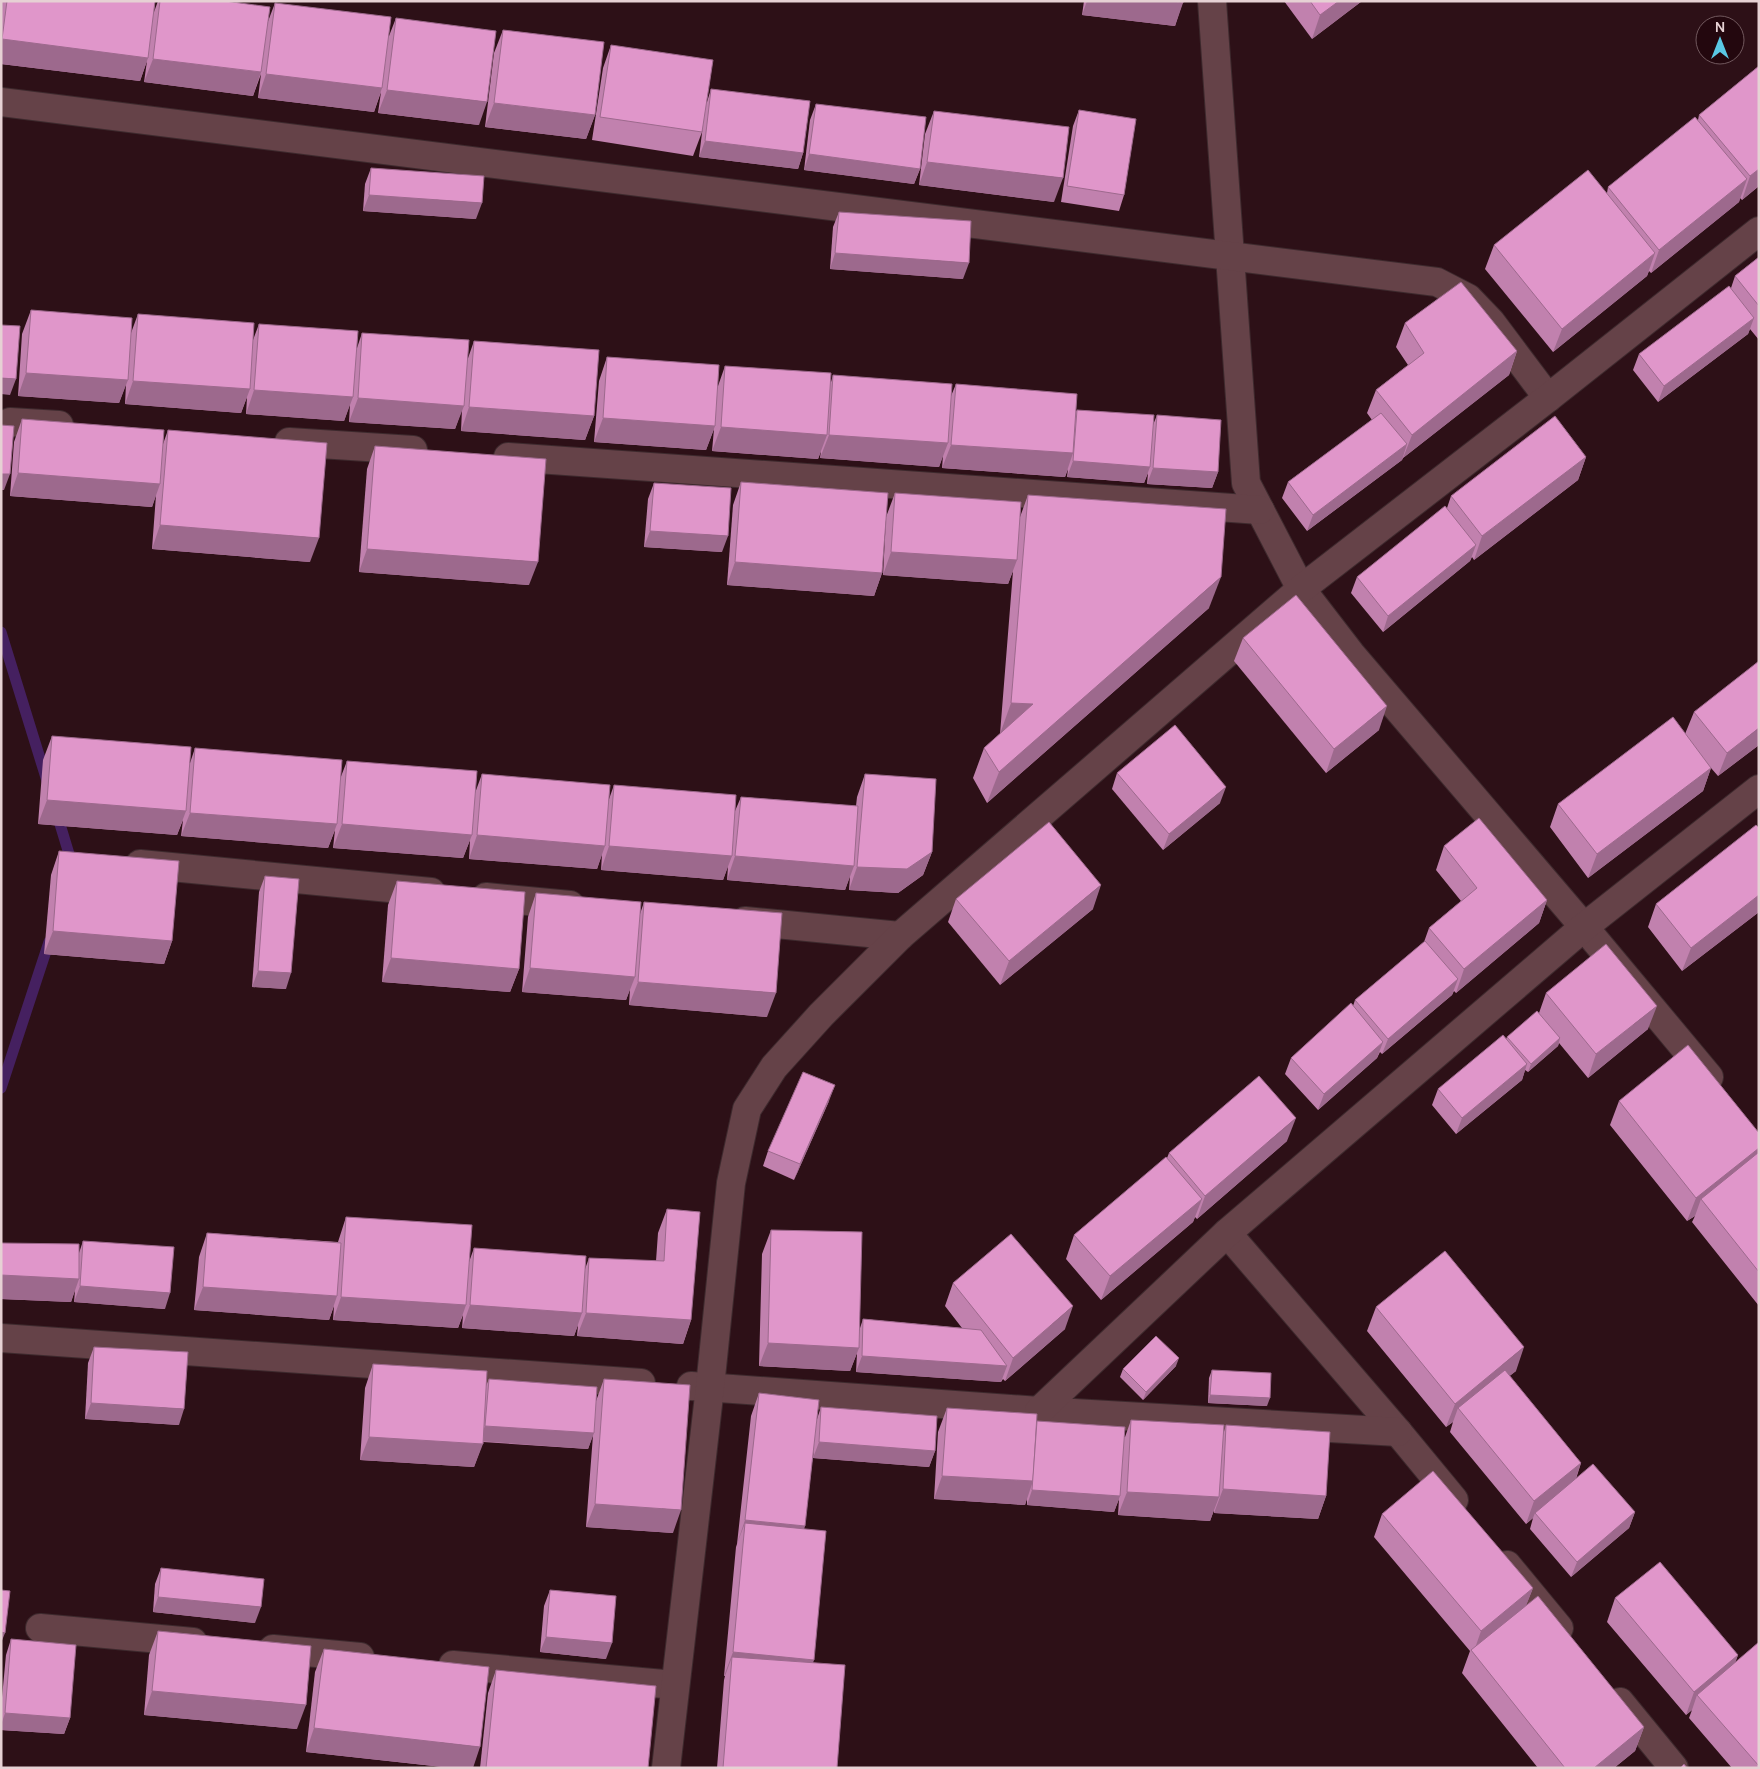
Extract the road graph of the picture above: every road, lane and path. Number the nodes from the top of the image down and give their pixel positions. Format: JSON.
{"nodes":[{"id":1,"x":1212,"y":1,"type":"edge"},
{"id":2,"x":1,"y":102,"type":"edge"},
{"id":3,"x":1759,"y":231,"type":"edge"},
{"id":4,"x":1230,"y":254,"type":"junction"},
{"id":5,"x":1548,"y":398,"type":"junction"},
{"id":6,"x":10,"y":422,"type":"dead end"},
{"id":7,"x":80,"y":427,"type":"edge"},
{"id":8,"x":268,"y":440,"type":"edge"},
{"id":9,"x":437,"y":452,"type":"edge"},
{"id":10,"x":486,"y":455,"type":"edge"},
{"id":11,"x":1260,"y":510,"type":"junction"},
{"id":12,"x":1301,"y":589,"type":"junction"},
{"id":13,"x":1759,"y":789,"type":"edge"},
{"id":14,"x":119,"y":862,"type":"edge"},
{"id":15,"x":593,"y":907,"type":"edge"},
{"id":16,"x":722,"y":919,"type":"edge"},
{"id":17,"x":1584,"y":927,"type":"junction"},
{"id":18,"x":900,"y":936,"type":"junction"},
{"id":19,"x":1728,"y":1099,"type":"edge"},
{"id":20,"x":1227,"y":1234,"type":"junction"},
{"id":21,"x":1,"y":1338,"type":"edge"},
{"id":22,"x":710,"y":1387,"type":"junction"},
{"id":23,"x":1039,"y":1411,"type":"junction"},
{"id":24,"x":1398,"y":1432,"type":"junction"},
{"id":25,"x":1467,"y":1516,"type":"edge"},
{"id":26,"x":1492,"y":1547,"type":"edge"},
{"id":27,"x":40,"y":1628,"type":"dead end"},
{"id":28,"x":218,"y":1644,"type":"edge"},
{"id":29,"x":1574,"y":1646,"type":"edge"},
{"id":30,"x":248,"y":1647,"type":"edge"},
{"id":31,"x":387,"y":1659,"type":"edge"},
{"id":32,"x":427,"y":1663,"type":"edge"},
{"id":33,"x":1605,"y":1684,"type":"edge"},
{"id":34,"x":675,"y":1685,"type":"junction"},
{"id":35,"x":666,"y":1768,"type":"edge"},
{"id":36,"x":1674,"y":1768,"type":"edge"}],
"edges":[{"from":1,"to":4,"type":"street"},
{"from":2,"to":4,"type":"street"},
{"from":3,"to":5,"type":"street"},
{"from":4,"to":5,"type":"street"},
{"from":4,"to":11,"type":"street"},
{"from":5,"to":12,"type":"street"},
{"from":6,"to":7,"type":"street"},
{"from":8,"to":9,"type":"street"},
{"from":10,"to":11,"type":"street"},
{"from":11,"to":12,"type":"street"},
{"from":12,"to":17,"type":"street"},
{"from":12,"to":18,"type":"street"},
{"from":13,"to":17,"type":"street"},
{"from":14,"to":15,"type":"street"},
{"from":16,"to":18,"type":"street"},
{"from":17,"to":19,"type":"street"},
{"from":17,"to":20,"type":"street"},
{"from":18,"to":22,"type":"street"},
{"from":20,"to":23,"type":"street"},
{"from":20,"to":24,"type":"street"},
{"from":21,"to":22,"type":"street"},
{"from":22,"to":23,"type":"street"},
{"from":22,"to":34,"type":"street"},
{"from":23,"to":24,"type":"street"},
{"from":24,"to":25,"type":"street"},
{"from":26,"to":29,"type":"street"},
{"from":27,"to":28,"type":"street"},
{"from":30,"to":31,"type":"street"},
{"from":32,"to":34,"type":"street"},
{"from":33,"to":36,"type":"street"},
{"from":34,"to":35,"type":"street"}]}
